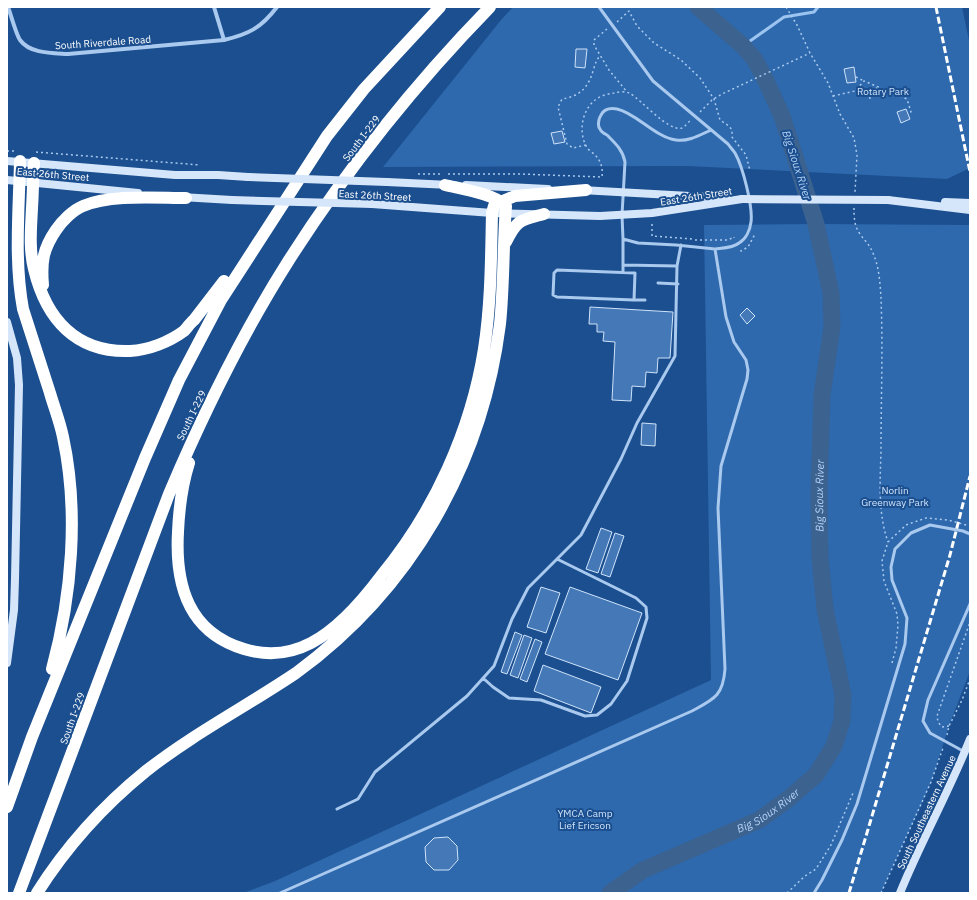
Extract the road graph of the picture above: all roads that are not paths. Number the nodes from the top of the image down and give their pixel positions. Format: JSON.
{"nodes":[{"id":1,"x":8,"y":7,"type":"edge"},
{"id":2,"x":214,"y":7,"type":"edge"},
{"id":3,"x":277,"y":7,"type":"edge"},
{"id":4,"x":440,"y":7,"type":"edge"},
{"id":5,"x":490,"y":7,"type":"edge"},
{"id":6,"x":599,"y":7,"type":"edge"},
{"id":7,"x":224,"y":40,"type":"junction"},
{"id":8,"x":711,"y":130,"type":"junction"},
{"id":9,"x":19,"y":156,"type":"junction"},
{"id":10,"x":32,"y":157,"type":"junction"},
{"id":11,"x":7,"y":161,"type":"edge"},
{"id":12,"x":7,"y":180,"type":"edge"},
{"id":13,"x":20,"y":181,"type":"junction"},
{"id":14,"x":33,"y":182,"type":"junction"},
{"id":15,"x":445,"y":185,"type":"junction"},
{"id":16,"x":586,"y":190,"type":"junction"},
{"id":17,"x":622,"y":192,"type":"junction"},
{"id":18,"x":186,"y":198,"type":"junction"},
{"id":19,"x":742,"y":199,"type":"junction"},
{"id":20,"x":888,"y":200,"type":"junction"},
{"id":21,"x":501,"y":201,"type":"junction"},
{"id":22,"x":970,"y":203,"type":"edge"},
{"id":23,"x":970,"y":210,"type":"edge"},
{"id":24,"x":492,"y":213,"type":"junction"},
{"id":25,"x":506,"y":214,"type":"junction"},
{"id":26,"x":544,"y":214,"type":"junction"},
{"id":27,"x":622,"y":215,"type":"junction"},
{"id":28,"x":265,"y":231,"type":"junction"},
{"id":29,"x":623,"y":239,"type":"junction"},
{"id":30,"x":681,"y":246,"type":"junction"},
{"id":31,"x":715,"y":249,"type":"junction"},
{"id":32,"x":504,"y":253,"type":"junction"},
{"id":33,"x":623,"y":265,"type":"junction"},
{"id":34,"x":677,"y":266,"type":"junction"},
{"id":35,"x":623,"y":272,"type":"junction"},
{"id":36,"x":658,"y":283,"type":"dead end"},
{"id":37,"x":678,"y":284,"type":"junction"},
{"id":38,"x":634,"y":300,"type":"junction"},
{"id":39,"x":645,"y":300,"type":"dead end"},
{"id":40,"x":46,"y":304,"type":"junction"},
{"id":41,"x":7,"y":322,"type":"edge"},
{"id":42,"x":212,"y":398,"type":"junction"},
{"id":43,"x":970,"y":534,"type":"edge"},
{"id":44,"x":557,"y":559,"type":"junction"},
{"id":45,"x":970,"y":604,"type":"edge"},
{"id":46,"x":7,"y":663,"type":"edge"},
{"id":47,"x":483,"y":678,"type":"junction"},
{"id":48,"x":32,"y":737,"type":"junction"},
{"id":49,"x":970,"y":739,"type":"edge"},
{"id":50,"x":965,"y":752,"type":"junction"},
{"id":51,"x":7,"y":807,"type":"edge"},
{"id":52,"x":337,"y":809,"type":"dead end"},
{"id":53,"x":19,"y":893,"type":"edge"},
{"id":54,"x":37,"y":893,"type":"edge"},
{"id":55,"x":280,"y":893,"type":"edge"},
{"id":56,"x":814,"y":893,"type":"edge"},
{"id":57,"x":900,"y":893,"type":"edge"}],
"edges":[{"from":1,"to":7,"type":"street","name":"South Riverdale Road"},
{"from":2,"to":7,"type":"street"},
{"from":3,"to":7,"type":"street","name":"South Riverdale Road"},
{"from":4,"to":28,"type":"highway"},
{"from":5,"to":42,"type":"highway","name":"South I-229"},
{"from":6,"to":8,"type":"lane"},
{"from":8,"to":17,"type":"lane"},
{"from":8,"to":31,"type":"lane"},
{"from":9,"to":10,"type":"main road","name":"East 26th Street"},
{"from":9,"to":11,"type":"main road","name":"East 26th Street"},
{"from":9,"to":13,"type":"highway"},
{"from":10,"to":14,"type":"highway"},
{"from":10,"to":15,"type":"main road","name":"East 26th Street","bridge":true},
{"from":12,"to":13,"type":"main road","name":"East 26th Street"},
{"from":13,"to":14,"type":"main road","name":"East 26th Street"},
{"from":13,"to":48,"type":"highway"},
{"from":14,"to":18,"type":"main road","name":"East 26th Street"},
{"from":14,"to":40,"type":"highway"},
{"from":15,"to":16,"type":"main road","name":"East 26th Street"},
{"from":15,"to":21,"type":"highway"},
{"from":16,"to":17,"type":"main road","name":"East 26th Street"},
{"from":16,"to":21,"type":"highway"},
{"from":17,"to":19,"type":"main road","name":"East 26th Street"},
{"from":17,"to":27,"type":"lane"},
{"from":18,"to":24,"type":"main road","name":"East 26th Street","bridge":true},
{"from":18,"to":40,"type":"highway"},
{"from":19,"to":20,"type":"main road","name":"East 26th Street","bridge":true},
{"from":19,"to":27,"type":"main road","name":"East 26th Street"},
{"from":20,"to":22,"type":"main road","name":"East 26th Street"},
{"from":20,"to":23,"type":"main road"},
{"from":21,"to":24,"type":"highway"},
{"from":21,"to":25,"type":"highway"},
{"from":24,"to":25,"type":"main road","name":"East 26th Street"},
{"from":24,"to":42,"type":"highway"},
{"from":25,"to":26,"type":"main road","name":"East 26th Street"},
{"from":25,"to":32,"type":"highway"},
{"from":26,"to":27,"type":"main road","name":"East 26th Street"},
{"from":26,"to":32,"type":"highway"},
{"from":27,"to":29,"type":"lane"},
{"from":28,"to":40,"type":"highway"},
{"from":28,"to":48,"type":"highway"},
{"from":29,"to":30,"type":"lane"},
{"from":29,"to":33,"type":"lane"},
{"from":30,"to":31,"type":"lane"},
{"from":30,"to":34,"type":"lane"},
{"from":31,"to":55,"type":"lane"},
{"from":32,"to":54,"type":"highway"},
{"from":33,"to":34,"type":"lane"},
{"from":33,"to":35,"type":"lane"},
{"from":34,"to":37,"type":"lane"},
{"from":35,"to":38,"type":"lane"},
{"from":35,"to":38,"type":"lane"},
{"from":36,"to":37,"type":"lane"},
{"from":37,"to":44,"type":"lane"},
{"from":38,"to":39,"type":"lane"},
{"from":41,"to":46,"type":"main road"},
{"from":42,"to":53,"type":"highway","name":"South I-229"},
{"from":43,"to":56,"type":"lane"},
{"from":44,"to":47,"type":"lane"},
{"from":44,"to":47,"type":"lane"},
{"from":45,"to":50,"type":"lane"},
{"from":47,"to":52,"type":"lane"},
{"from":48,"to":51,"type":"highway"},
{"from":49,"to":50,"type":"main road","name":"South Southeastern Avenue"},
{"from":50,"to":57,"type":"main road","name":"South Southeastern Avenue"}]}
